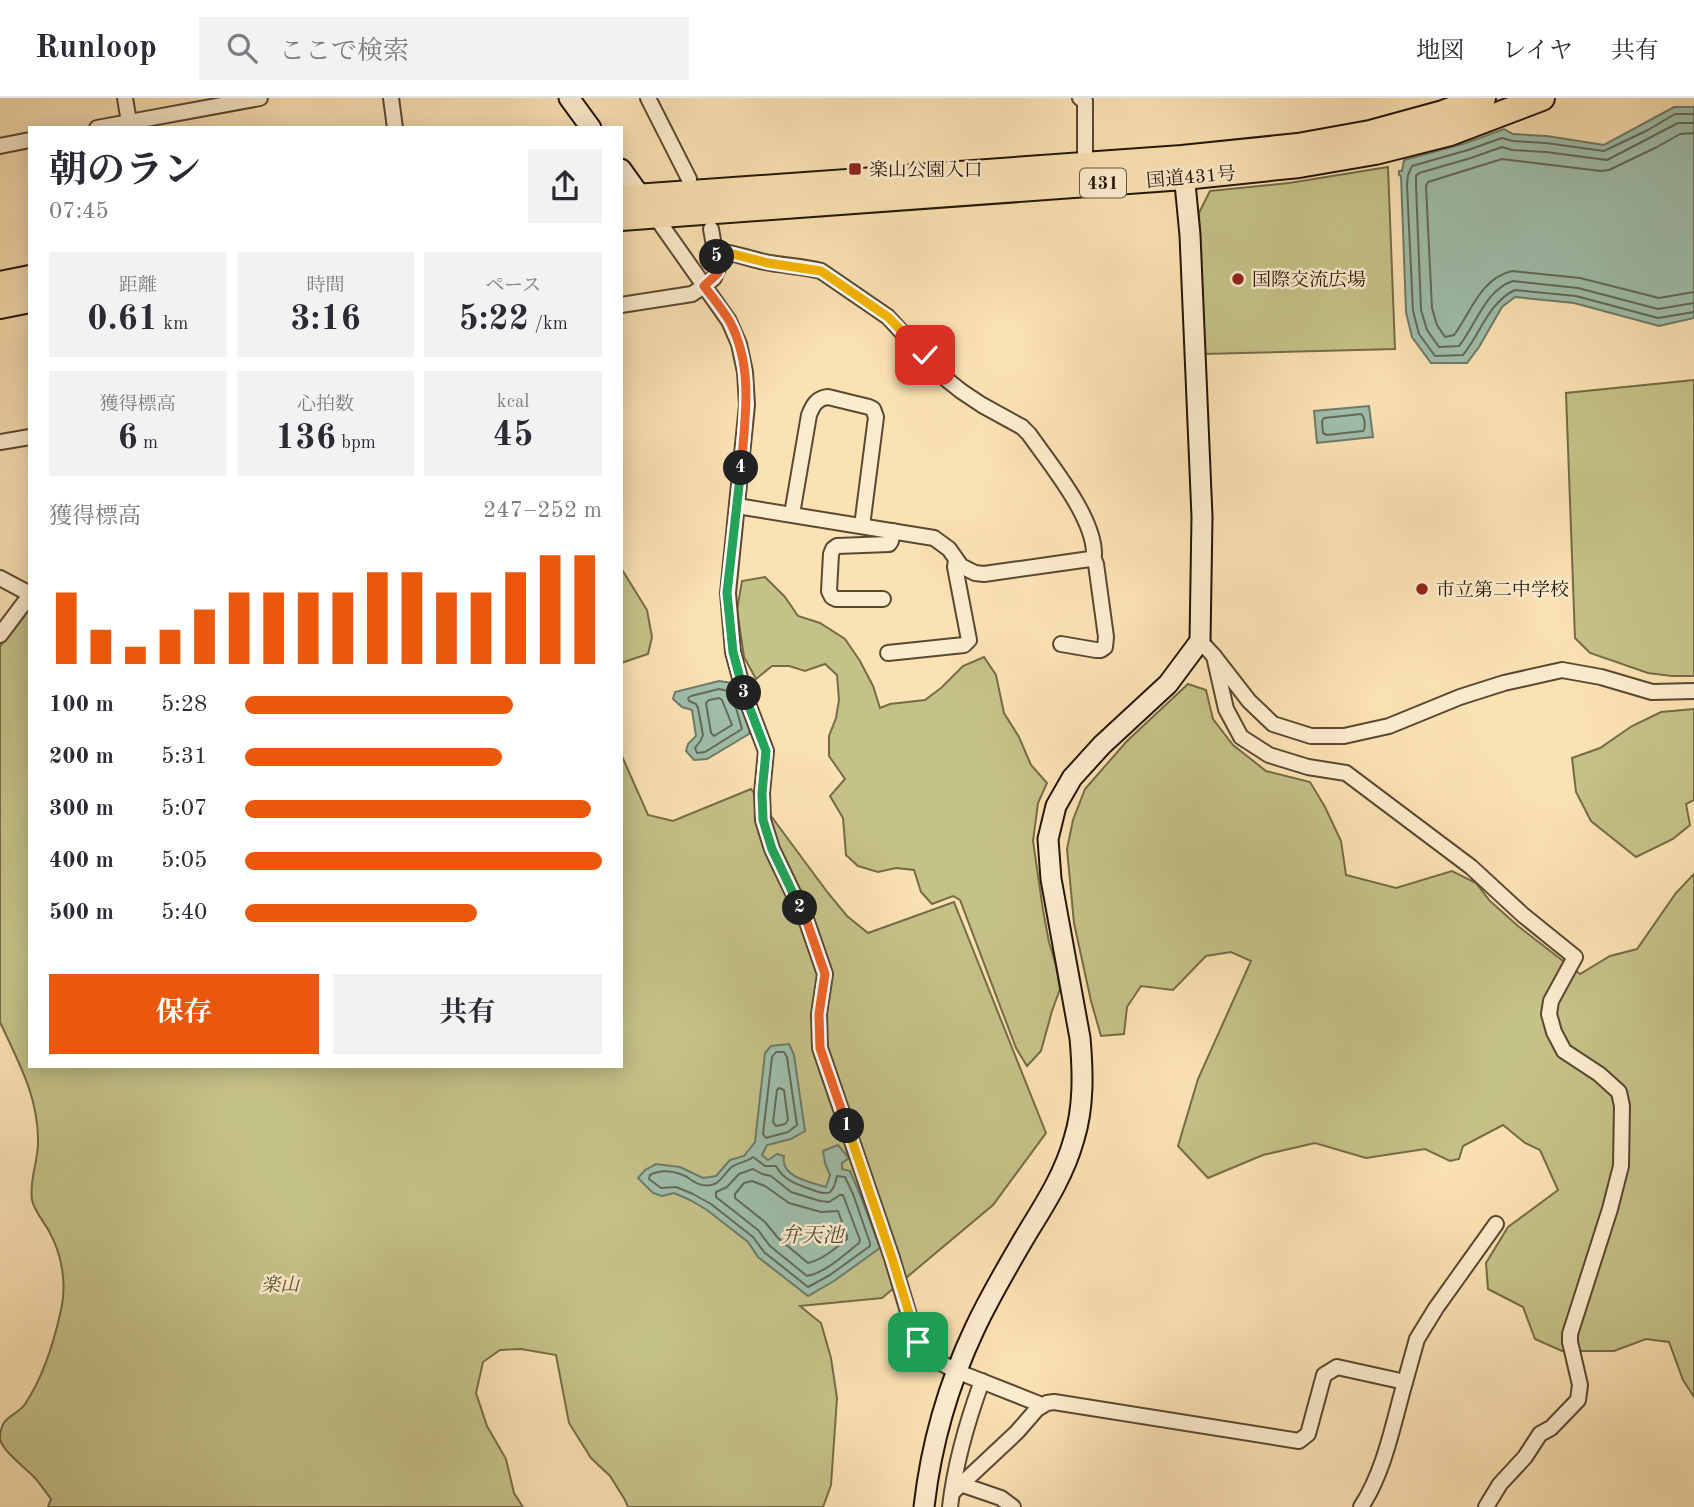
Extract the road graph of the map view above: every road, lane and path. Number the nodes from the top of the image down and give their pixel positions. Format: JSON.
{"nodes":[{"id":1,"x":125,"y":98,"type":"edge"},
{"id":2,"x":260,"y":98,"type":"edge"},
{"id":3,"x":391,"y":98,"type":"edge"},
{"id":4,"x":569,"y":98,"type":"edge"},
{"id":5,"x":648,"y":98,"type":"edge"},
{"id":6,"x":1080,"y":98,"type":"edge"},
{"id":7,"x":1483,"y":98,"type":"edge"},
{"id":8,"x":1542,"y":98,"type":"edge"},
{"id":9,"x":130,"y":125,"type":"edge"},
{"id":10,"x":395,"y":126,"type":"edge"},
{"id":11,"x":590,"y":126,"type":"edge"},
{"id":12,"x":28,"y":140,"type":"edge"},
{"id":13,"x":0,"y":146,"type":"edge"},
{"id":14,"x":1085,"y":165,"type":"junction"},
{"id":15,"x":1183,"y":168,"type":"junction"},
{"id":16,"x":623,"y":173,"type":"edge"},
{"id":17,"x":689,"y":179,"type":"dead end"},
{"id":18,"x":639,"y":204,"type":"edge"},
{"id":19,"x":623,"y":216,"type":"edge"},
{"id":20,"x":711,"y":229,"type":"dead end"},
{"id":21,"x":716,"y":251,"type":"junction"},
{"id":22,"x":28,"y":278,"type":"edge"},
{"id":23,"x":0,"y":284,"type":"edge"},
{"id":24,"x":704,"y":286,"type":"junction"},
{"id":25,"x":28,"y":300,"type":"edge"},
{"id":26,"x":623,"y":305,"type":"edge"},
{"id":27,"x":0,"y":306,"type":"edge"},
{"id":28,"x":28,"y":437,"type":"edge"},
{"id":29,"x":0,"y":442,"type":"edge"},
{"id":30,"x":737,"y":506,"type":"junction"},
{"id":31,"x":792,"y":514,"type":"junction"},
{"id":32,"x":862,"y":526,"type":"junction"},
{"id":33,"x":893,"y":531,"type":"junction"},
{"id":34,"x":1093,"y":557,"type":"junction"},
{"id":35,"x":956,"y":560,"type":"junction"},
{"id":36,"x":0,"y":578,"type":"edge"},
{"id":37,"x":28,"y":593,"type":"edge"},
{"id":38,"x":28,"y":597,"type":"edge"},
{"id":39,"x":883,"y":599,"type":"dead end"},
{"id":40,"x":0,"y":635,"type":"edge"},
{"id":41,"x":1200,"y":641,"type":"junction"},
{"id":42,"x":1061,"y":644,"type":"dead end"},
{"id":43,"x":888,"y":653,"type":"dead end"},
{"id":44,"x":1214,"y":656,"type":"junction"},
{"id":45,"x":1694,"y":691,"type":"edge"},
{"id":46,"x":1496,"y":1224,"type":"dead end"},
{"id":47,"x":956,"y":1371,"type":"junction"},
{"id":48,"x":982,"y":1381,"type":"junction"},
{"id":49,"x":1405,"y":1382,"type":"junction"},
{"id":50,"x":1042,"y":1405,"type":"junction"},
{"id":51,"x":954,"y":1495,"type":"edge"},
{"id":52,"x":924,"y":1507,"type":"edge"},
{"id":53,"x":1013,"y":1507,"type":"edge"},
{"id":54,"x":1361,"y":1507,"type":"edge"},
{"id":55,"x":1486,"y":1507,"type":"edge"}],
"edges":[{"from":1,"to":9,"type":"street"},
{"from":2,"to":9,"type":"street"},
{"from":3,"to":10,"type":"street"},
{"from":4,"to":11,"type":"street"},
{"from":5,"to":17,"type":"street"},
{"from":6,"to":14,"type":"street"},
{"from":7,"to":15,"type":"highway","name":"国道431号","number":"431"},
{"from":8,"to":15,"type":"highway","name":"国道431号","number":"431"},
{"from":12,"to":13,"type":"street"},
{"from":14,"to":15,"type":"highway","name":"国道431号","number":"431"},
{"from":14,"to":18,"type":"highway","name":"国道431号","number":"431"},
{"from":15,"to":18,"type":"highway","name":"国道431号","number":"431"},
{"from":15,"to":41,"type":"street"},
{"from":16,"to":18,"type":"street"},
{"from":18,"to":19,"type":"highway","name":"国道431号","number":"431"},
{"from":18,"to":24,"type":"street"},
{"from":20,"to":21,"type":"street"},
{"from":21,"to":24,"type":"street"},
{"from":21,"to":34,"type":"street"},
{"from":22,"to":23,"type":"highway"},
{"from":24,"to":26,"type":"street"},
{"from":24,"to":30,"type":"street"},
{"from":25,"to":27,"type":"highway"},
{"from":28,"to":29,"type":"street"},
{"from":30,"to":31,"type":"street"},
{"from":30,"to":47,"type":"street"},
{"from":31,"to":32,"type":"street"},
{"from":31,"to":32,"type":"street"},
{"from":32,"to":33,"type":"street"},
{"from":33,"to":35,"type":"street"},
{"from":33,"to":39,"type":"street"},
{"from":34,"to":35,"type":"street"},
{"from":34,"to":42,"type":"street"},
{"from":35,"to":43,"type":"street"},
{"from":36,"to":37,"type":"street"},
{"from":38,"to":40,"type":"street"},
{"from":41,"to":44,"type":"street"},
{"from":41,"to":47,"type":"street"},
{"from":44,"to":45,"type":"street"},
{"from":44,"to":55,"type":"street"},
{"from":46,"to":49,"type":"street"},
{"from":47,"to":48,"type":"street"},
{"from":47,"to":52,"type":"street"},
{"from":48,"to":50,"type":"street"},
{"from":48,"to":51,"type":"street"},
{"from":49,"to":50,"type":"street"},
{"from":49,"to":54,"type":"street"},
{"from":50,"to":51,"type":"street"},
{"from":51,"to":53,"type":"street"}]}
